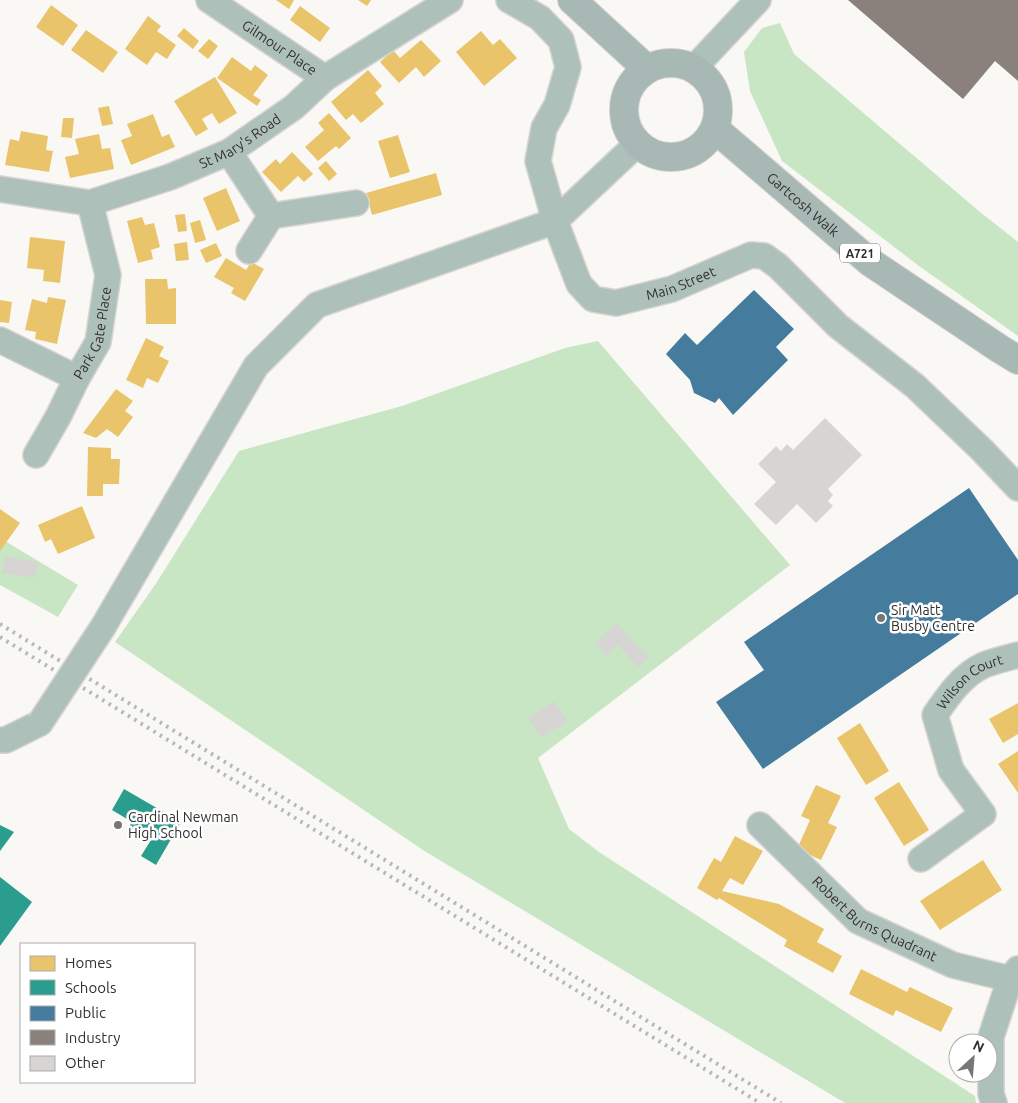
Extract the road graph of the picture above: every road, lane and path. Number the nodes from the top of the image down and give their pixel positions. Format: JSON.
{"nodes":[{"id":1,"x":209,"y":0,"type":"edge"},
{"id":2,"x":450,"y":0,"type":"edge"},
{"id":3,"x":509,"y":0,"type":"edge"},
{"id":4,"x":572,"y":0,"type":"edge"},
{"id":5,"x":758,"y":0,"type":"edge"},
{"id":6,"x":647,"y":68,"type":"junction"},
{"id":7,"x":694,"y":68,"type":"junction"},
{"id":8,"x":324,"y":78,"type":"junction"},
{"id":9,"x":714,"y":129,"type":"junction"},
{"id":10,"x":637,"y":144,"type":"junction"},
{"id":11,"x":229,"y":152,"type":"junction"},
{"id":12,"x":0,"y":189,"type":"edge"},
{"id":13,"x":90,"y":203,"type":"junction"},
{"id":14,"x":356,"y":203,"type":"dead end"},
{"id":15,"x":271,"y":216,"type":"junction"},
{"id":16,"x":555,"y":221,"type":"junction"},
{"id":17,"x":249,"y":251,"type":"dead end"},
{"id":18,"x":0,"y":340,"type":"edge"},
{"id":19,"x":1018,"y":360,"type":"edge"},
{"id":20,"x":77,"y":378,"type":"junction"},
{"id":21,"x":36,"y":455,"type":"dead end"},
{"id":22,"x":1018,"y":488,"type":"edge"},
{"id":23,"x":1018,"y":655,"type":"edge"},
{"id":24,"x":0,"y":740,"type":"edge"},
{"id":25,"x":760,"y":825,"type":"dead end"},
{"id":26,"x":921,"y":859,"type":"dead end"},
{"id":27,"x":1014,"y":974,"type":"edge"},
{"id":28,"x":994,"y":1103,"type":"edge"}],
"edges":[{"from":1,"to":8,"type":"street","name":"Gilmour Place"},
{"from":2,"to":8,"type":"street","name":"St Mary's Road"},
{"from":3,"to":16,"type":"street","name":"Main Street"},
{"from":4,"to":6,"type":"main road"},
{"from":5,"to":7,"type":"street"},
{"from":6,"to":7,"type":"main road"},
{"from":6,"to":10,"type":"main road"},
{"from":7,"to":9,"type":"main road"},
{"from":8,"to":11,"type":"street","name":"St Mary's Road"},
{"from":9,"to":10,"type":"main road"},
{"from":9,"to":19,"type":"main road","name":"Gartcosh Walk","number":"A721"},
{"from":10,"to":16,"type":"street"},
{"from":11,"to":13,"type":"street","name":"St Mary's Road"},
{"from":11,"to":15,"type":"street"},
{"from":12,"to":13,"type":"street","name":"St Mary's Road"},
{"from":13,"to":20,"type":"street","name":"Park Gate Place"},
{"from":14,"to":15,"type":"street"},
{"from":15,"to":17,"type":"street"},
{"from":16,"to":22,"type":"street","name":"Main Street"},
{"from":16,"to":24,"type":"street","bridge":true},
{"from":18,"to":20,"type":"street"},
{"from":20,"to":21,"type":"street","name":"Park Gate Place"},
{"from":23,"to":26,"type":"street","name":"Wilson Court"},
{"from":25,"to":27,"type":"street","name":"Robert Burns Quadrant"},
{"from":27,"to":28,"type":"street"}]}
